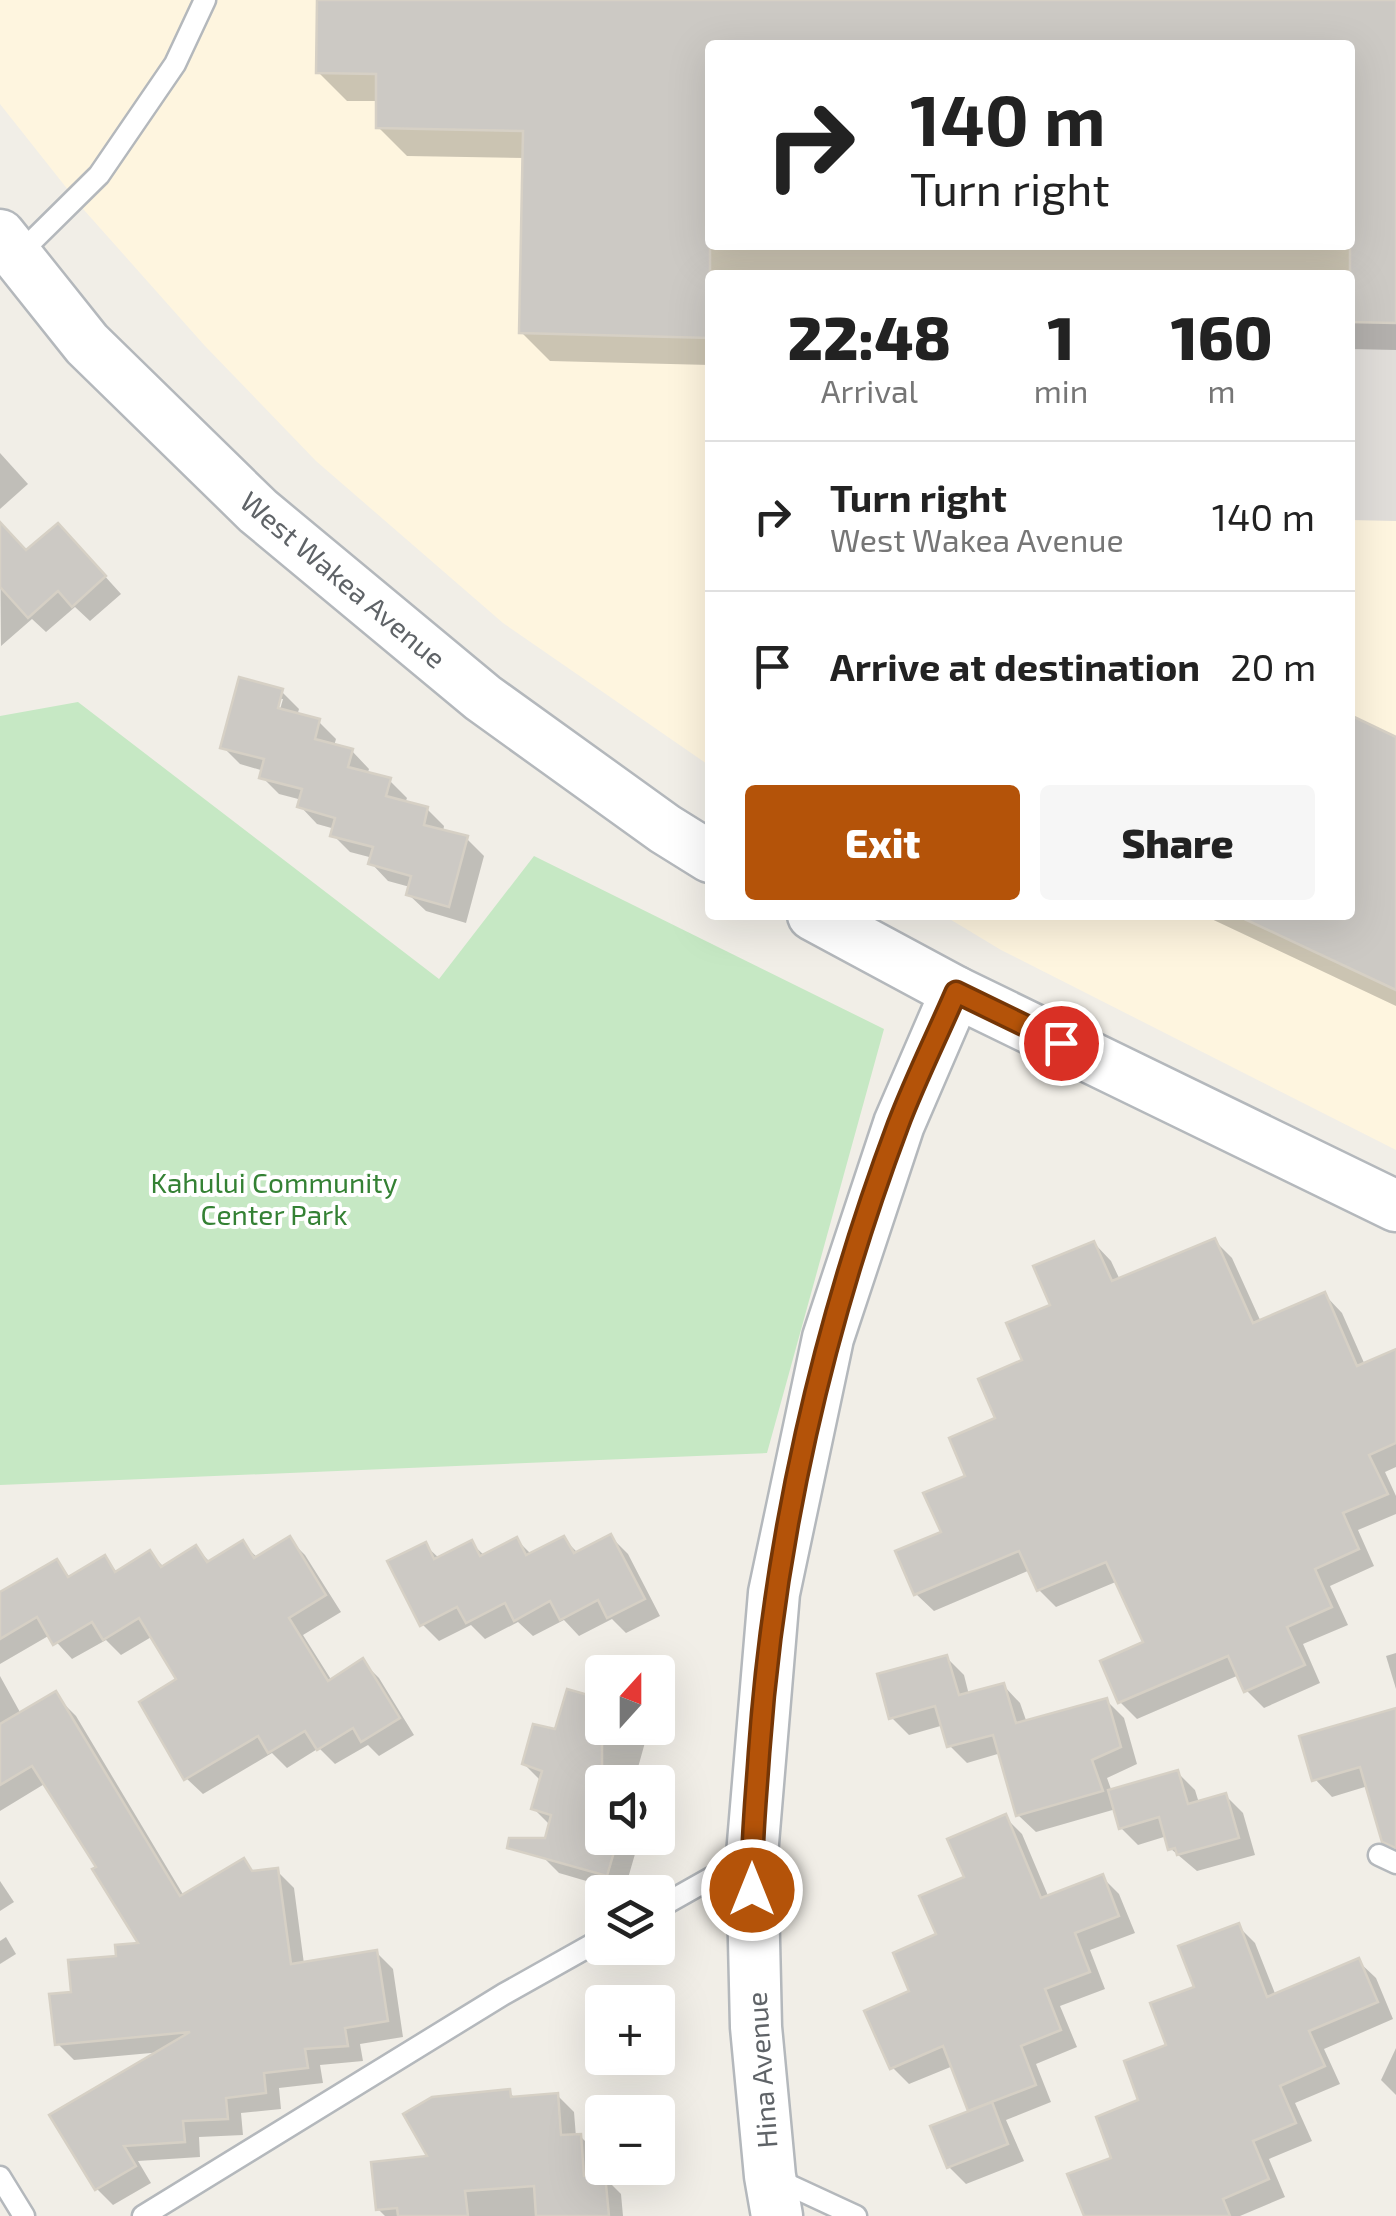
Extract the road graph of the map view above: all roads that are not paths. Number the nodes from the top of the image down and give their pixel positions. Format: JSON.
{"nodes":[{"id":1,"x":205,"y":0,"type":"edge"},
{"id":2,"x":6,"y":253,"type":"edge"},
{"id":3,"x":705,"y":854,"type":"edge"},
{"id":4,"x":821,"y":920,"type":"edge"},
{"id":5,"x":956,"y":992,"type":"junction"},
{"id":6,"x":1396,"y":1206,"type":"edge"},
{"id":7,"x":752,"y":1855,"type":"junction"},
{"id":8,"x":675,"y":1898,"type":"edge"},
{"id":9,"x":585,"y":1949,"type":"edge"},
{"id":10,"x":0,"y":2177,"type":"edge"},
{"id":11,"x":774,"y":2196,"type":"edge"},
{"id":12,"x":24,"y":2216,"type":"edge"},
{"id":13,"x":143,"y":2216,"type":"edge"},
{"id":14,"x":856,"y":2216,"type":"edge"}],
"edges":[{"from":1,"to":2,"type":"lane"},
{"from":2,"to":3,"type":"street","name":"West Wakea Avenue"},
{"from":4,"to":5,"type":"street"},
{"from":5,"to":6,"type":"street"},
{"from":5,"to":7,"type":"street","name":"Hina Avenue"},
{"from":7,"to":8,"type":"lane"},
{"from":7,"to":11,"type":"street","name":"Hina Avenue"},
{"from":9,"to":13,"type":"lane"},
{"from":10,"to":12,"type":"lane"},
{"from":11,"to":14,"type":"lane"}]}
